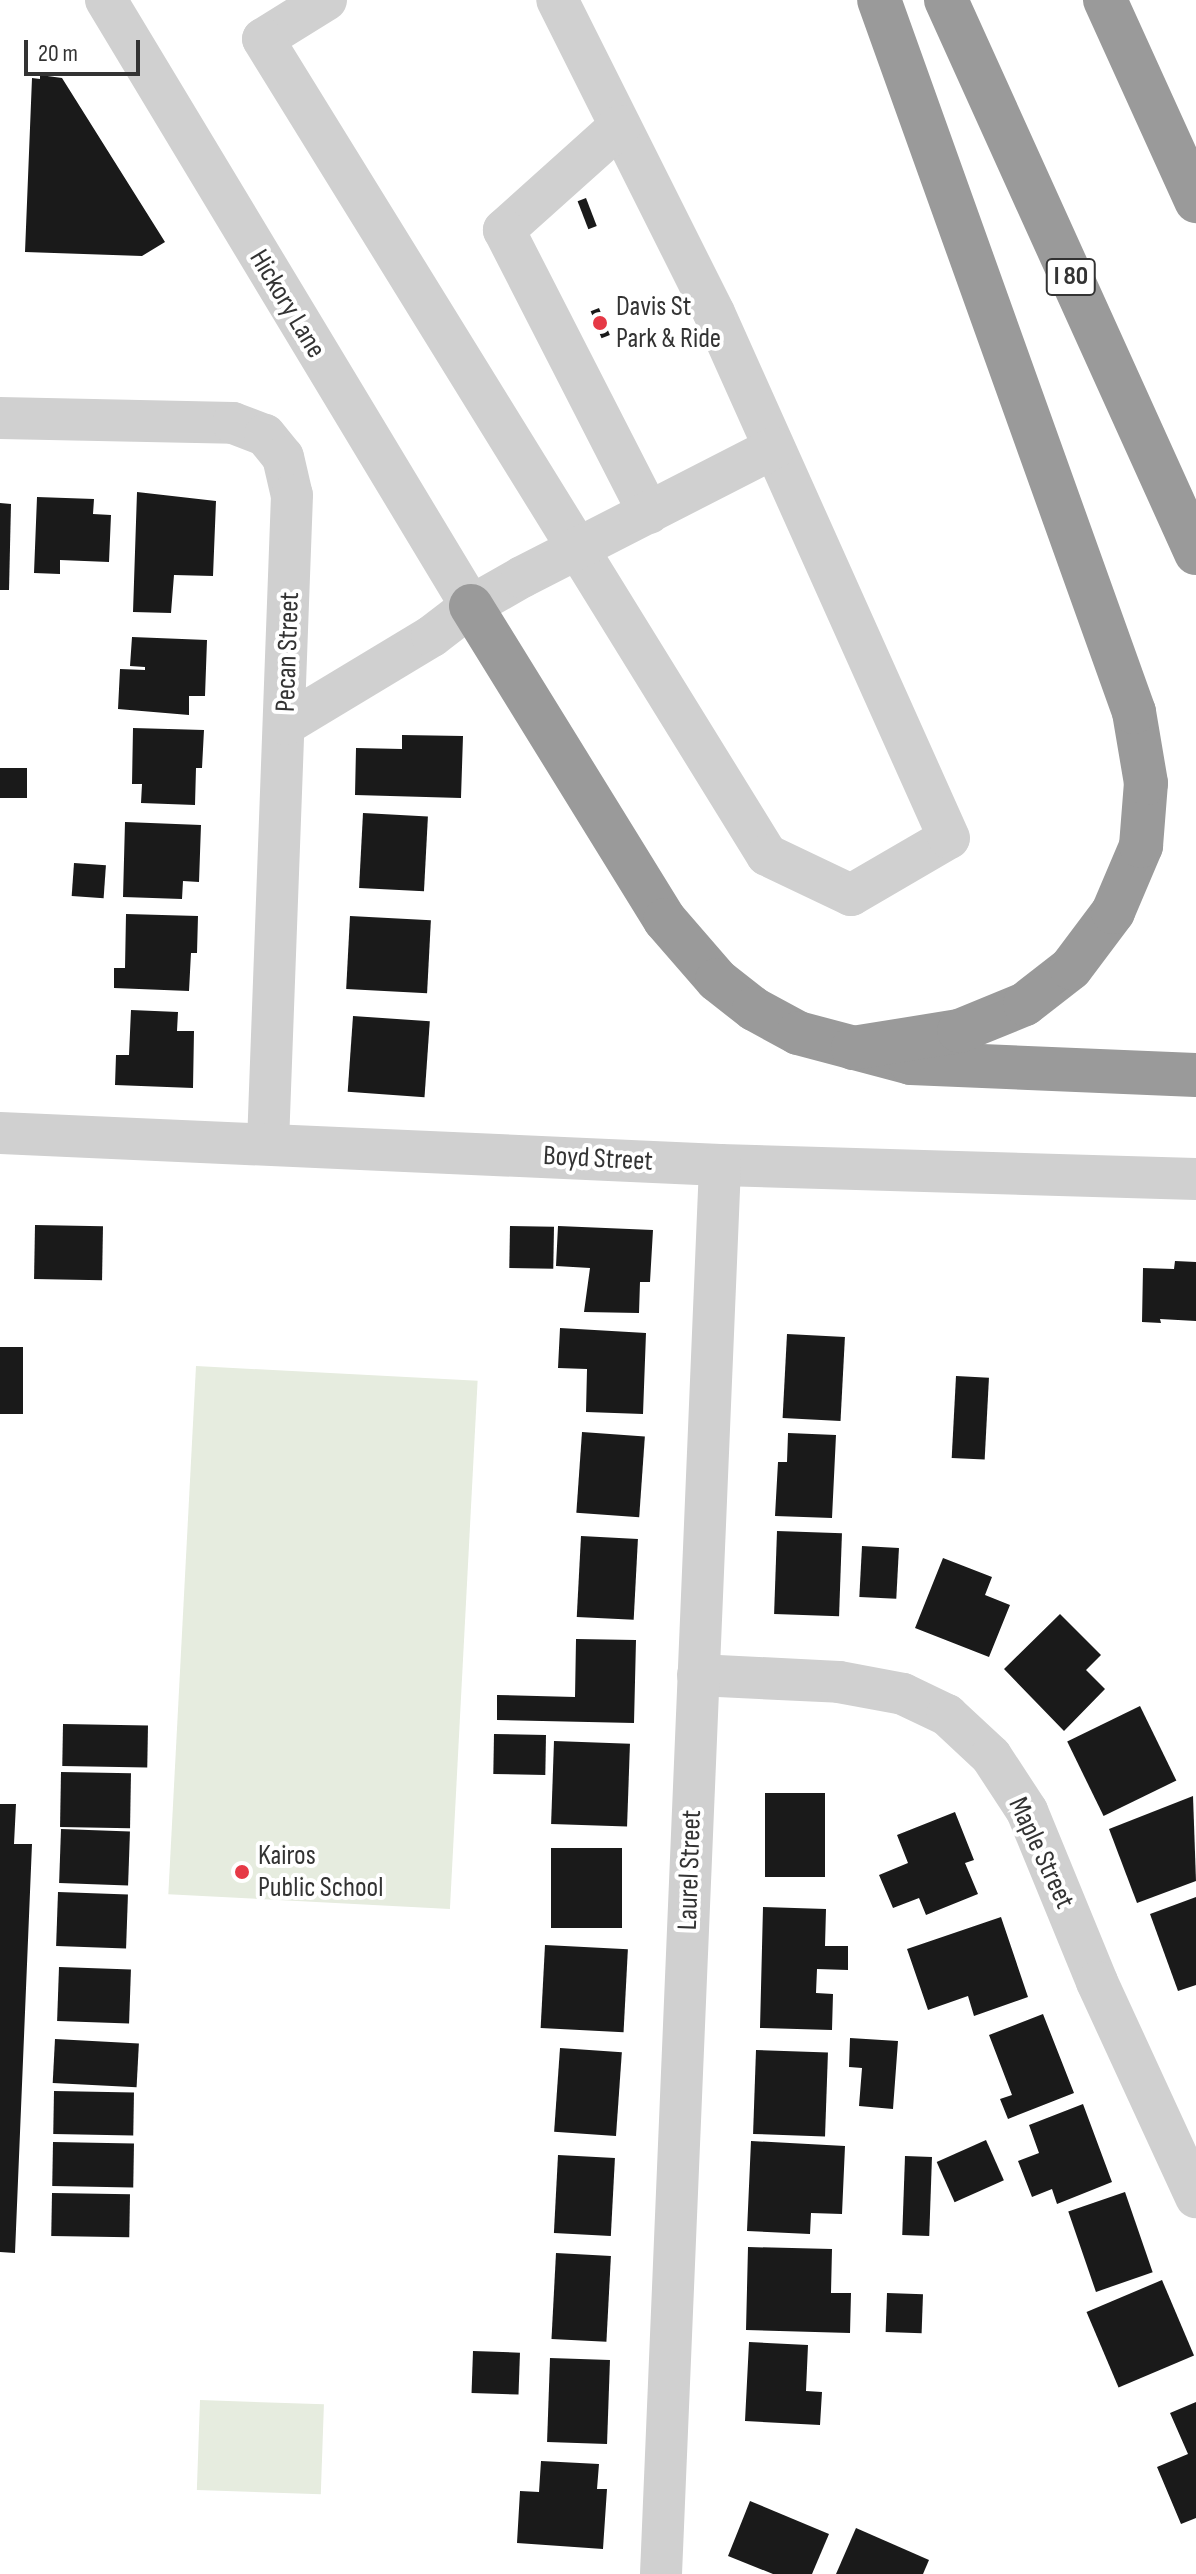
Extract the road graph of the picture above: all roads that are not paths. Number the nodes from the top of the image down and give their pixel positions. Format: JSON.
{"nodes":[{"id":1,"x":106,"y":0,"type":"edge"},
{"id":2,"x":326,"y":0,"type":"edge"},
{"id":3,"x":557,"y":0,"type":"edge"},
{"id":4,"x":879,"y":0,"type":"edge"},
{"id":5,"x":946,"y":0,"type":"edge"},
{"id":6,"x":1105,"y":0,"type":"edge"},
{"id":7,"x":620,"y":126,"type":"junction"},
{"id":8,"x":1196,"y":201,"type":"edge"},
{"id":9,"x":0,"y":418,"type":"edge"},
{"id":10,"x":774,"y":448,"type":"junction"},
{"id":11,"x":649,"y":513,"type":"junction"},
{"id":12,"x":579,"y":550,"type":"junction"},
{"id":13,"x":1196,"y":553,"type":"edge"},
{"id":14,"x":471,"y":606,"type":"junction"},
{"id":15,"x":286,"y":724,"type":"junction"},
{"id":16,"x":853,"y":1048,"type":"junction"},
{"id":17,"x":1196,"y":1075,"type":"edge"},
{"id":18,"x":0,"y":1133,"type":"edge"},
{"id":19,"x":268,"y":1143,"type":"junction"},
{"id":20,"x":720,"y":1165,"type":"junction"},
{"id":21,"x":1196,"y":1179,"type":"edge"},
{"id":22,"x":698,"y":1675,"type":"junction"},
{"id":23,"x":1196,"y":2197,"type":"edge"},
{"id":24,"x":661,"y":2574,"type":"edge"}],
"edges":[{"from":1,"to":14,"type":"street","name":"Hickory Lane"},
{"from":2,"to":12,"type":"street"},
{"from":3,"to":7,"type":"street"},
{"from":4,"to":16,"type":"highway"},
{"from":5,"to":13,"type":"highway","number":"I 80"},
{"from":6,"to":8,"type":"highway"},
{"from":7,"to":10,"type":"street"},
{"from":7,"to":11,"type":"street"},
{"from":9,"to":15,"type":"street","name":"Pecan Street"},
{"from":10,"to":11,"type":"street"},
{"from":10,"to":12,"type":"street"},
{"from":11,"to":12,"type":"street"},
{"from":12,"to":14,"type":"street"},
{"from":14,"to":15,"type":"street"},
{"from":14,"to":16,"type":"highway"},
{"from":15,"to":19,"type":"street","name":"Pecan Street"},
{"from":16,"to":17,"type":"highway"},
{"from":18,"to":19,"type":"street","name":"Boyd Street"},
{"from":19,"to":20,"type":"street","name":"Boyd Street"},
{"from":20,"to":21,"type":"street","name":"Boyd Street"},
{"from":20,"to":22,"type":"street","name":"Laurel Street"},
{"from":22,"to":23,"type":"street","name":"Maple Street"},
{"from":22,"to":24,"type":"street","name":"Laurel Street"}]}
